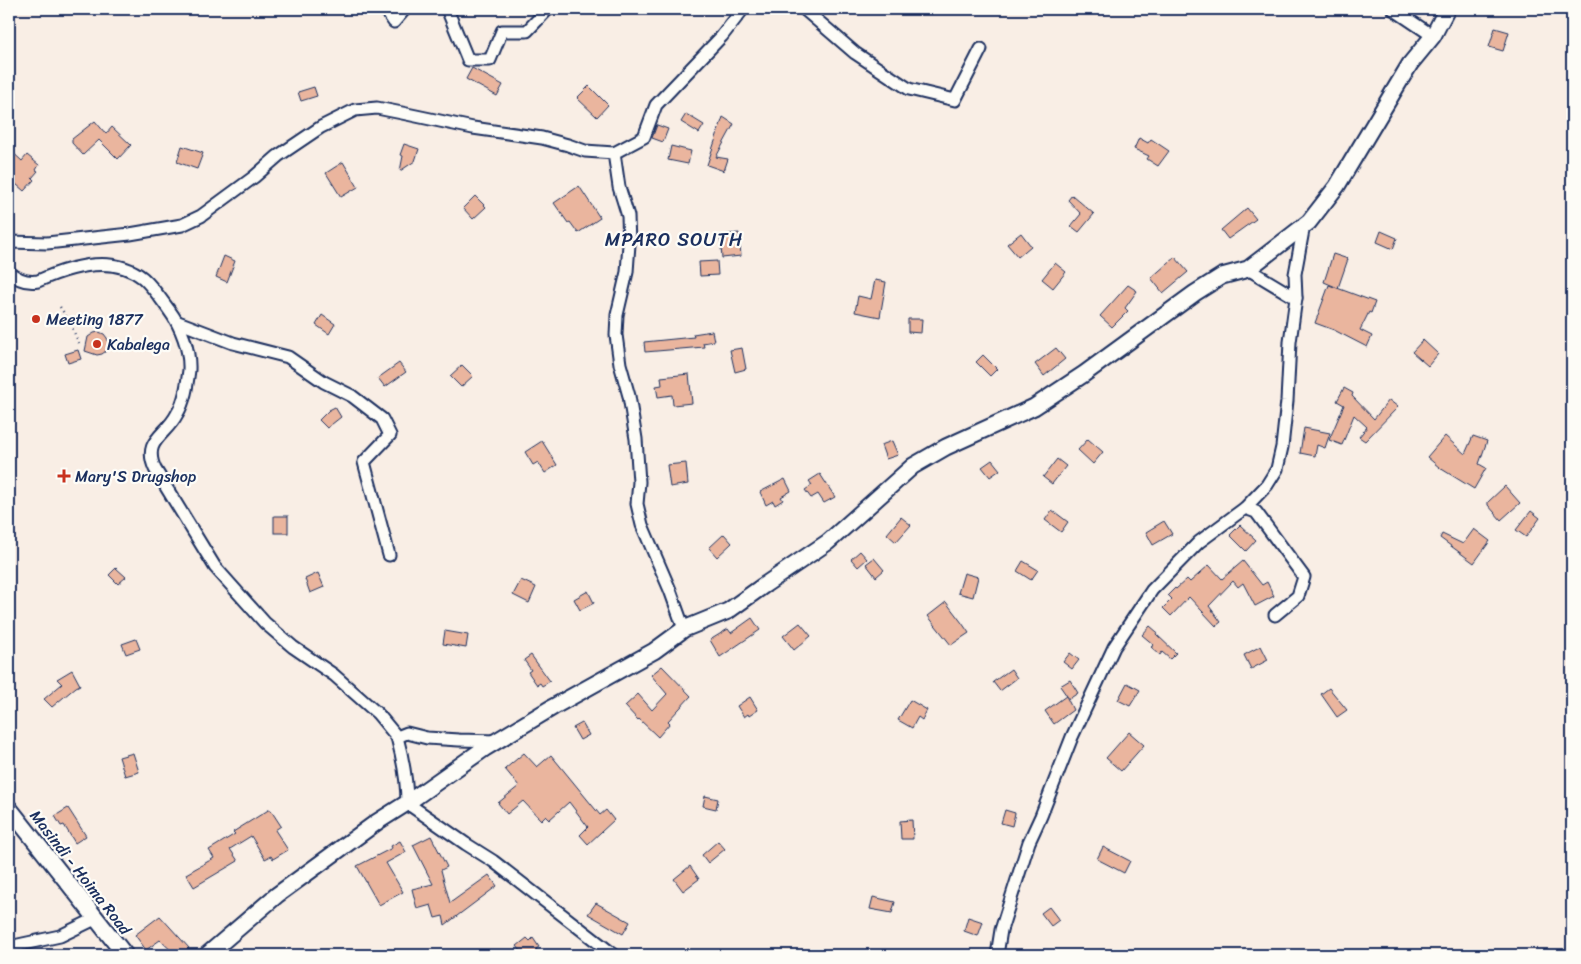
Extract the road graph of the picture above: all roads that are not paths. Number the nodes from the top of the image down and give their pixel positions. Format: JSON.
{"nodes":[{"id":1,"x":385,"y":9,"type":"edge"},
{"id":2,"x":405,"y":9,"type":"edge"},
{"id":3,"x":447,"y":9,"type":"edge"},
{"id":4,"x":548,"y":9,"type":"edge"},
{"id":5,"x":743,"y":9,"type":"edge"},
{"id":6,"x":804,"y":9,"type":"edge"},
{"id":7,"x":1393,"y":9,"type":"edge"},
{"id":8,"x":1447,"y":9,"type":"edge"},
{"id":9,"x":1433,"y":36,"type":"junction"},
{"id":10,"x":981,"y":49,"type":"dead end"},
{"id":11,"x":614,"y":153,"type":"junction"},
{"id":12,"x":1304,"y":225,"type":"junction"},
{"id":13,"x":9,"y":242,"type":"edge"},
{"id":14,"x":1248,"y":268,"type":"junction"},
{"id":15,"x":9,"y":272,"type":"edge"},
{"id":16,"x":1296,"y":298,"type":"junction"},
{"id":17,"x":178,"y":322,"type":"junction"},
{"id":18,"x":1245,"y":508,"type":"junction"},
{"id":19,"x":388,"y":556,"type":"dead end"},
{"id":20,"x":1275,"y":615,"type":"dead end"},
{"id":21,"x":684,"y":629,"type":"junction"},
{"id":22,"x":397,"y":737,"type":"junction"},
{"id":23,"x":498,"y":741,"type":"junction"},
{"id":24,"x":407,"y":803,"type":"junction"},
{"id":25,"x":9,"y":810,"type":"edge"},
{"id":26,"x":97,"y":918,"type":"junction"},
{"id":27,"x":9,"y":947,"type":"edge"},
{"id":28,"x":125,"y":955,"type":"edge"},
{"id":29,"x":207,"y":955,"type":"edge"},
{"id":30,"x":614,"y":955,"type":"edge"},
{"id":31,"x":997,"y":955,"type":"edge"}],
"edges":[{"from":1,"to":2,"type":"street"},
{"from":3,"to":4,"type":"street"},
{"from":5,"to":11,"type":"street"},
{"from":6,"to":10,"type":"street"},
{"from":7,"to":9,"type":"street"},
{"from":8,"to":9,"type":"street"},
{"from":9,"to":12,"type":"street"},
{"from":11,"to":13,"type":"street"},
{"from":11,"to":21,"type":"street"},
{"from":12,"to":14,"type":"street"},
{"from":12,"to":16,"type":"street"},
{"from":14,"to":16,"type":"street"},
{"from":14,"to":21,"type":"street"},
{"from":15,"to":17,"type":"street"},
{"from":16,"to":18,"type":"street"},
{"from":17,"to":19,"type":"street"},
{"from":17,"to":22,"type":"street"},
{"from":18,"to":20,"type":"street"},
{"from":18,"to":31,"type":"street"},
{"from":21,"to":23,"type":"street"},
{"from":22,"to":23,"type":"street"},
{"from":22,"to":24,"type":"street"},
{"from":23,"to":24,"type":"street"},
{"from":24,"to":29,"type":"street"},
{"from":24,"to":30,"type":"street"},
{"from":25,"to":26,"type":"street","name":"Masindi - Hoima Road"},
{"from":26,"to":27,"type":"street"},
{"from":26,"to":28,"type":"street","name":"Masindi - Hoima Road"}]}
